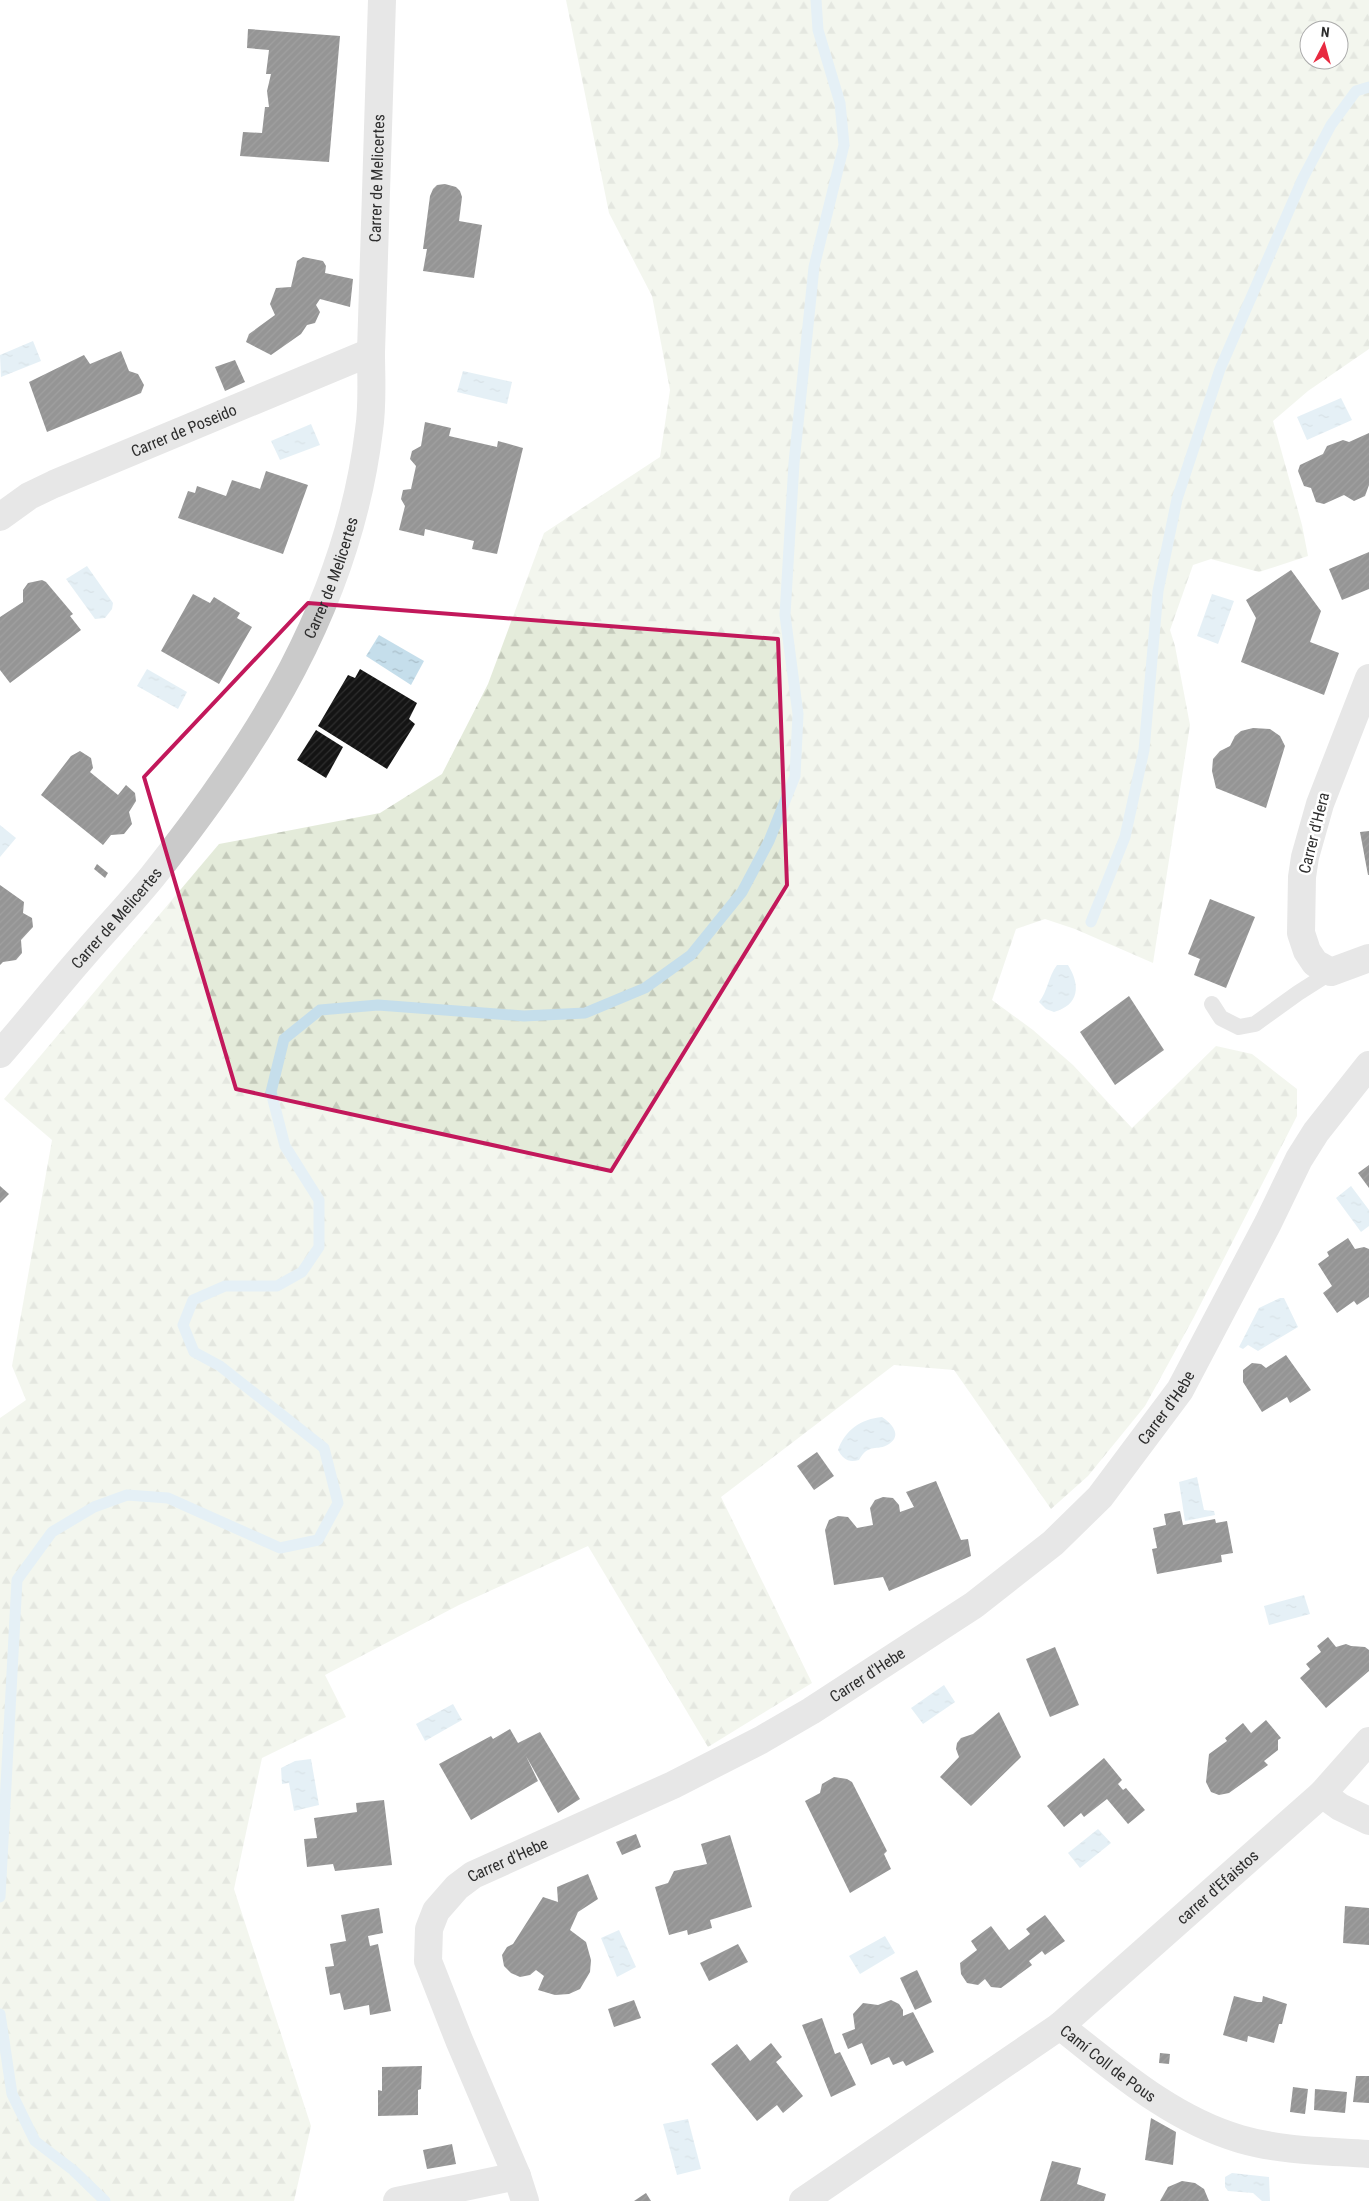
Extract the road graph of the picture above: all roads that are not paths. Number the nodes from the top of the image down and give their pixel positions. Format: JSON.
{"nodes":[{"id":1,"x":382,"y":0,"type":"edge"},
{"id":2,"x":371,"y":352,"type":"junction"},
{"id":3,"x":0,"y":517,"type":"edge"},
{"id":4,"x":1369,"y":678,"type":"edge"},
{"id":5,"x":1369,"y":958,"type":"edge"},
{"id":6,"x":1331,"y":972,"type":"junction"},
{"id":7,"x":1212,"y":1004,"type":"dead end"},
{"id":8,"x":0,"y":1054,"type":"edge"},
{"id":9,"x":1369,"y":1065,"type":"edge"},
{"id":10,"x":1369,"y":1741,"type":"edge"},
{"id":11,"x":1322,"y":1794,"type":"junction"},
{"id":12,"x":1369,"y":1820,"type":"edge"},
{"id":13,"x":1060,"y":2026,"type":"junction"},
{"id":14,"x":1369,"y":2154,"type":"edge"},
{"id":15,"x":521,"y":2189,"type":"edge"},
{"id":16,"x":397,"y":2201,"type":"edge"},
{"id":17,"x":803,"y":2201,"type":"edge"}],
"edges":[{"from":1,"to":2,"type":"street","name":"Carrer de Melicertes"},
{"from":2,"to":3,"type":"street","name":"Carrer de Poseido"},
{"from":2,"to":8,"type":"street","name":"Carrer de Melicertes"},
{"from":4,"to":6,"type":"street","name":"Carrer d'Hera"},
{"from":5,"to":6,"type":"street"},
{"from":6,"to":7,"type":"lane"},
{"from":9,"to":15,"type":"street","name":"Carrer d'Hebe"},
{"from":10,"to":11,"type":"street","name":"carrer d'Efaistos"},
{"from":11,"to":12,"type":"street"},
{"from":11,"to":13,"type":"street","name":"carrer d'Efaistos"},
{"from":13,"to":14,"type":"street","name":"Camí Coll de Pous"},
{"from":13,"to":17,"type":"street","name":"Camí Coll de Pous"},
{"from":15,"to":16,"type":"street"}]}
